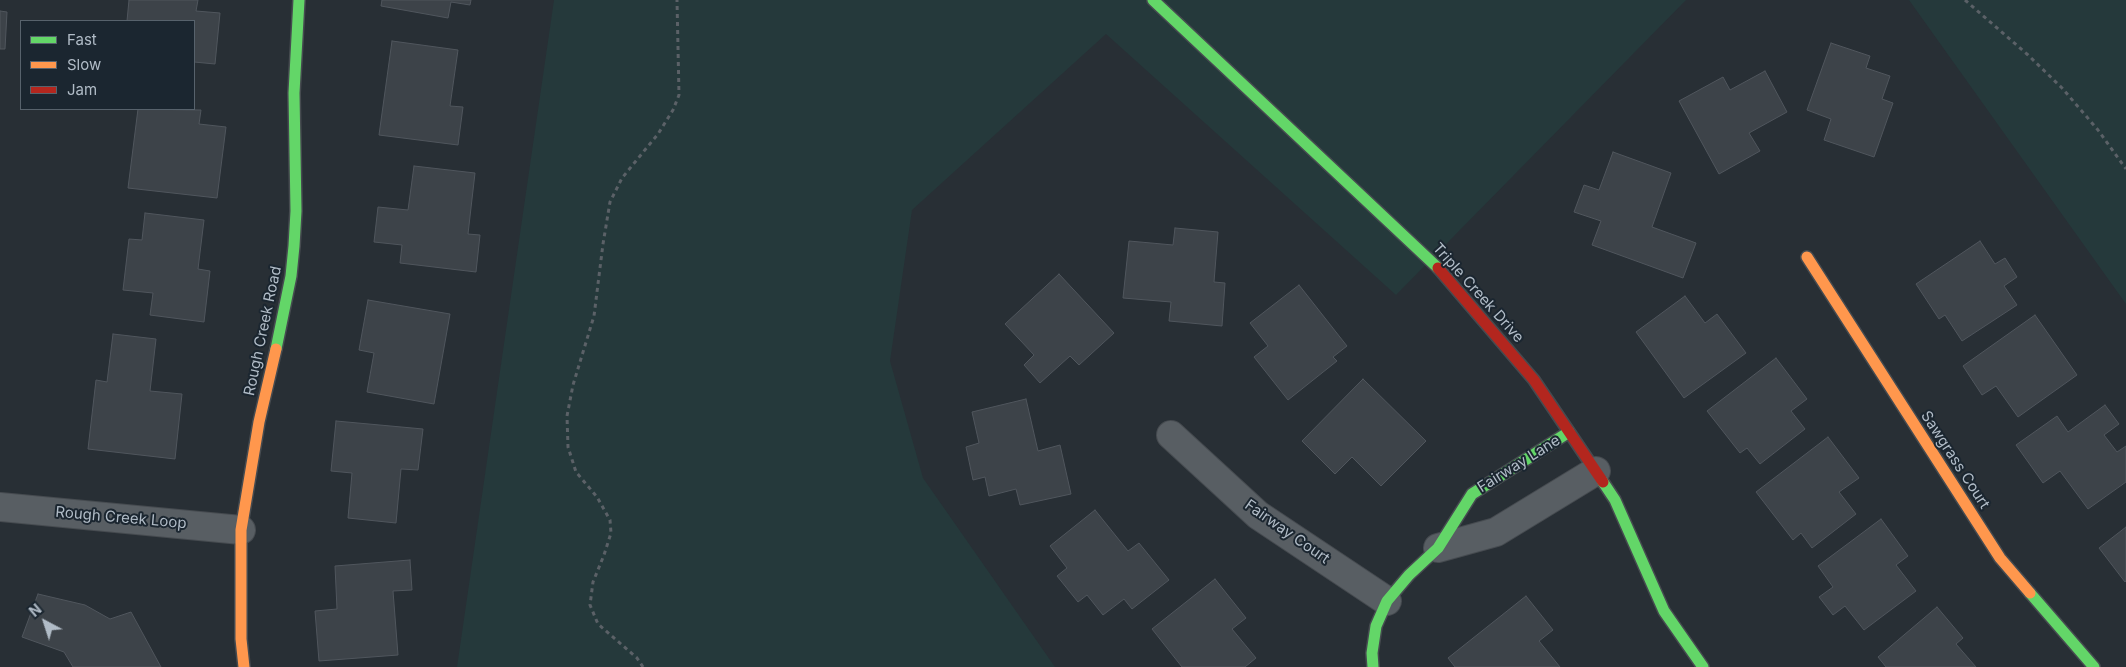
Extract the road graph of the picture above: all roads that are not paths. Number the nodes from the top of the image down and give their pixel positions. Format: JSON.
{"nodes":[{"id":1,"x":299,"y":0,"type":"edge"},
{"id":2,"x":1153,"y":0,"type":"edge"},
{"id":3,"x":1806,"y":257,"type":"dead end"},
{"id":4,"x":1569,"y":432,"type":"junction"},
{"id":5,"x":1171,"y":435,"type":"dead end"},
{"id":6,"x":1596,"y":471,"type":"junction"},
{"id":7,"x":0,"y":506,"type":"edge"},
{"id":8,"x":241,"y":530,"type":"junction"},
{"id":9,"x":1438,"y":548,"type":"junction"},
{"id":10,"x":1387,"y":601,"type":"junction"},
{"id":11,"x":244,"y":667,"type":"edge"},
{"id":12,"x":1373,"y":667,"type":"edge"},
{"id":13,"x":1703,"y":667,"type":"edge"},
{"id":14,"x":2094,"y":667,"type":"edge"}],
"edges":[{"from":1,"to":8,"type":"street","name":"Rough Creek Road"},
{"from":2,"to":4,"type":"street","name":"Triple Creek Drive"},
{"from":3,"to":14,"type":"street","name":"Sawgrass Court"},
{"from":4,"to":6,"type":"street","name":"Triple Creek Drive"},
{"from":4,"to":9,"type":"street","name":"Fairway Lane"},
{"from":5,"to":10,"type":"street","name":"Fairway Court"},
{"from":6,"to":9,"type":"street","name":"Fairway Lane"},
{"from":6,"to":13,"type":"street","name":"Triple Creek Drive"},
{"from":7,"to":8,"type":"street","name":"Rough Creek Loop"},
{"from":8,"to":11,"type":"street","name":"Rough Creek Road"},
{"from":9,"to":10,"type":"street","name":"Fairway Lane"},
{"from":10,"to":12,"type":"street","name":"Fairway Lane"}]}
